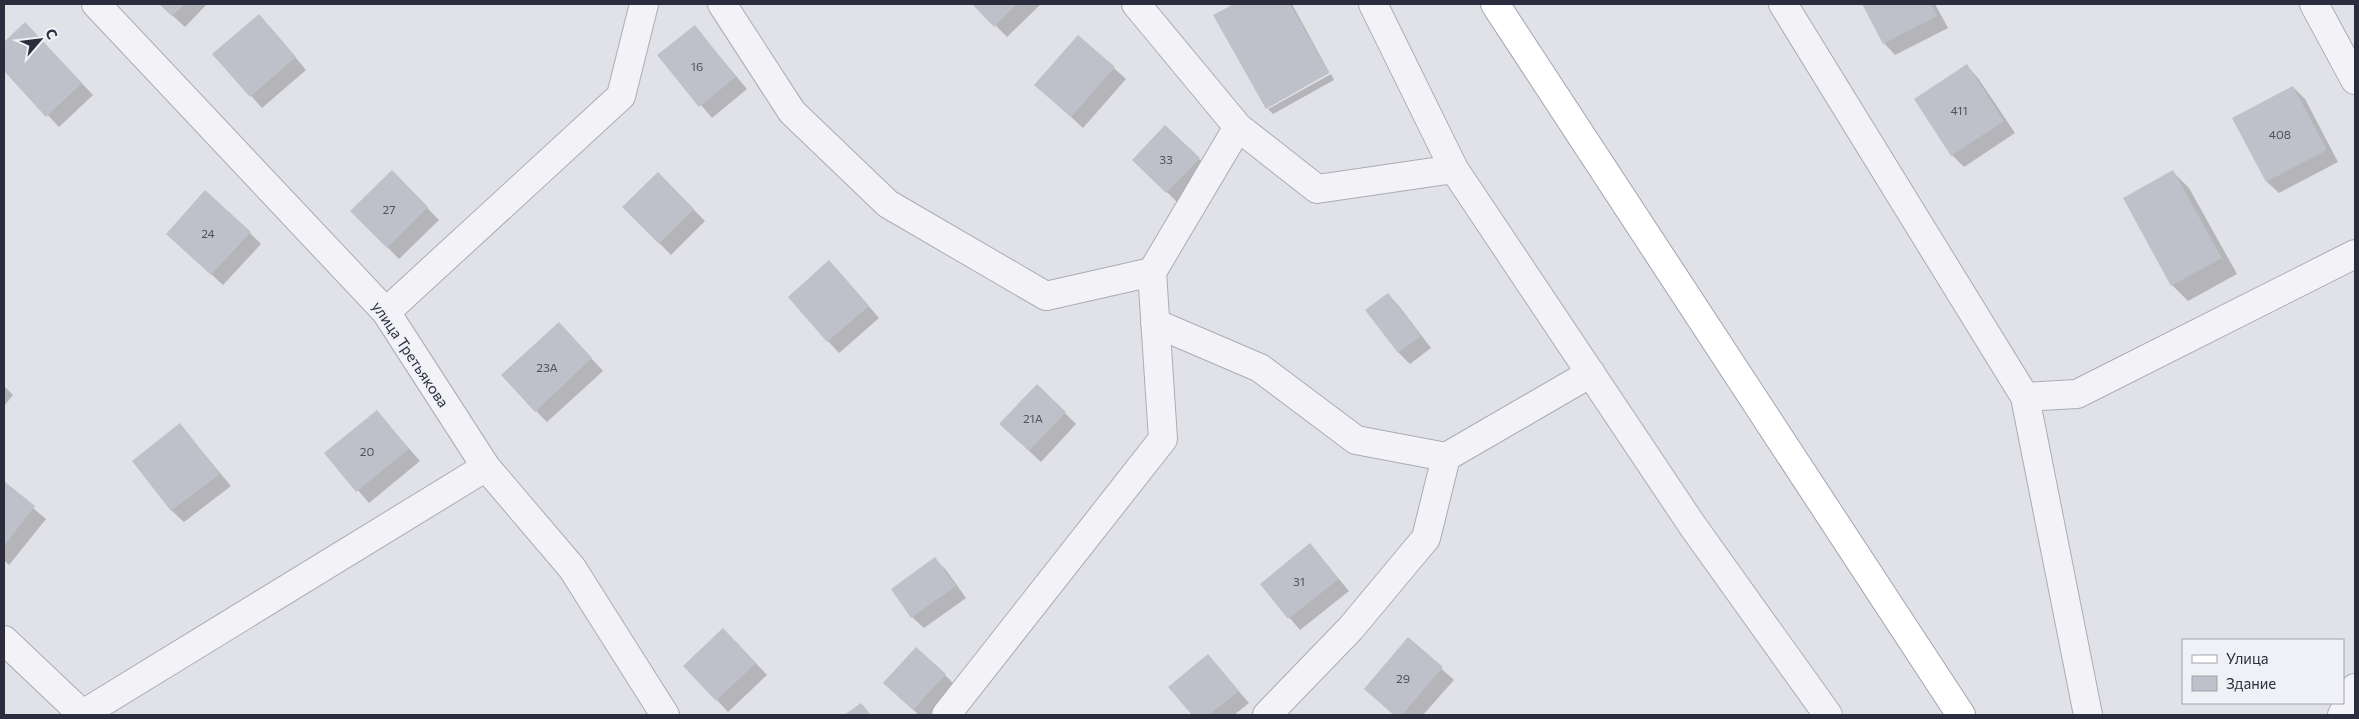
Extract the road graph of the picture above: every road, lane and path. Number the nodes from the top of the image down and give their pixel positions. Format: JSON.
{"nodes":[{"id":1,"x":96,"y":4,"type":"edge"},
{"id":2,"x":644,"y":4,"type":"edge"},
{"id":3,"x":722,"y":4,"type":"edge"},
{"id":4,"x":1136,"y":4,"type":"edge"},
{"id":5,"x":1372,"y":4,"type":"edge"},
{"id":6,"x":1495,"y":4,"type":"edge"},
{"id":7,"x":1783,"y":4,"type":"edge"},
{"id":8,"x":2314,"y":4,"type":"edge"},
{"id":9,"x":2355,"y":80,"type":"edge"},
{"id":10,"x":1238,"y":127,"type":"junction"},
{"id":11,"x":1454,"y":169,"type":"junction"},
{"id":12,"x":2355,"y":254,"type":"edge"},
{"id":13,"x":1152,"y":272,"type":"junction"},
{"id":14,"x":386,"y":312,"type":"junction"},
{"id":15,"x":1155,"y":323,"type":"junction"},
{"id":16,"x":1591,"y":374,"type":"junction"},
{"id":17,"x":2025,"y":397,"type":"junction"},
{"id":18,"x":1446,"y":457,"type":"junction"},
{"id":19,"x":486,"y":467,"type":"junction"},
{"id":20,"x":4,"y":640,"type":"edge"},
{"id":21,"x":2355,"y":688,"type":"edge"},
{"id":22,"x":83,"y":714,"type":"edge"},
{"id":23,"x":665,"y":715,"type":"edge"},
{"id":24,"x":946,"y":715,"type":"edge"},
{"id":25,"x":1267,"y":715,"type":"edge"},
{"id":26,"x":1828,"y":715,"type":"edge"},
{"id":27,"x":1961,"y":715,"type":"edge"},
{"id":28,"x":2088,"y":715,"type":"edge"},
{"id":29,"x":2342,"y":715,"type":"edge"}],
"edges":[{"from":1,"to":14,"type":"street","name":"улица Третьякова"},
{"from":2,"to":14,"type":"street"},
{"from":3,"to":13,"type":"street"},
{"from":4,"to":10,"type":"street"},
{"from":5,"to":11,"type":"street"},
{"from":6,"to":27,"type":"main road"},
{"from":7,"to":17,"type":"street"},
{"from":8,"to":9,"type":"street"},
{"from":10,"to":11,"type":"street"},
{"from":10,"to":13,"type":"street"},
{"from":11,"to":16,"type":"street"},
{"from":12,"to":17,"type":"street"},
{"from":13,"to":15,"type":"street"},
{"from":14,"to":19,"type":"street","name":"улица Третьякова"},
{"from":15,"to":18,"type":"street"},
{"from":15,"to":24,"type":"street"},
{"from":16,"to":18,"type":"street"},
{"from":16,"to":26,"type":"street"},
{"from":17,"to":28,"type":"street"},
{"from":18,"to":25,"type":"street"},
{"from":19,"to":22,"type":"street"},
{"from":19,"to":23,"type":"street","name":"улица Третьякова"},
{"from":20,"to":22,"type":"street"},
{"from":21,"to":29,"type":"street"}]}
